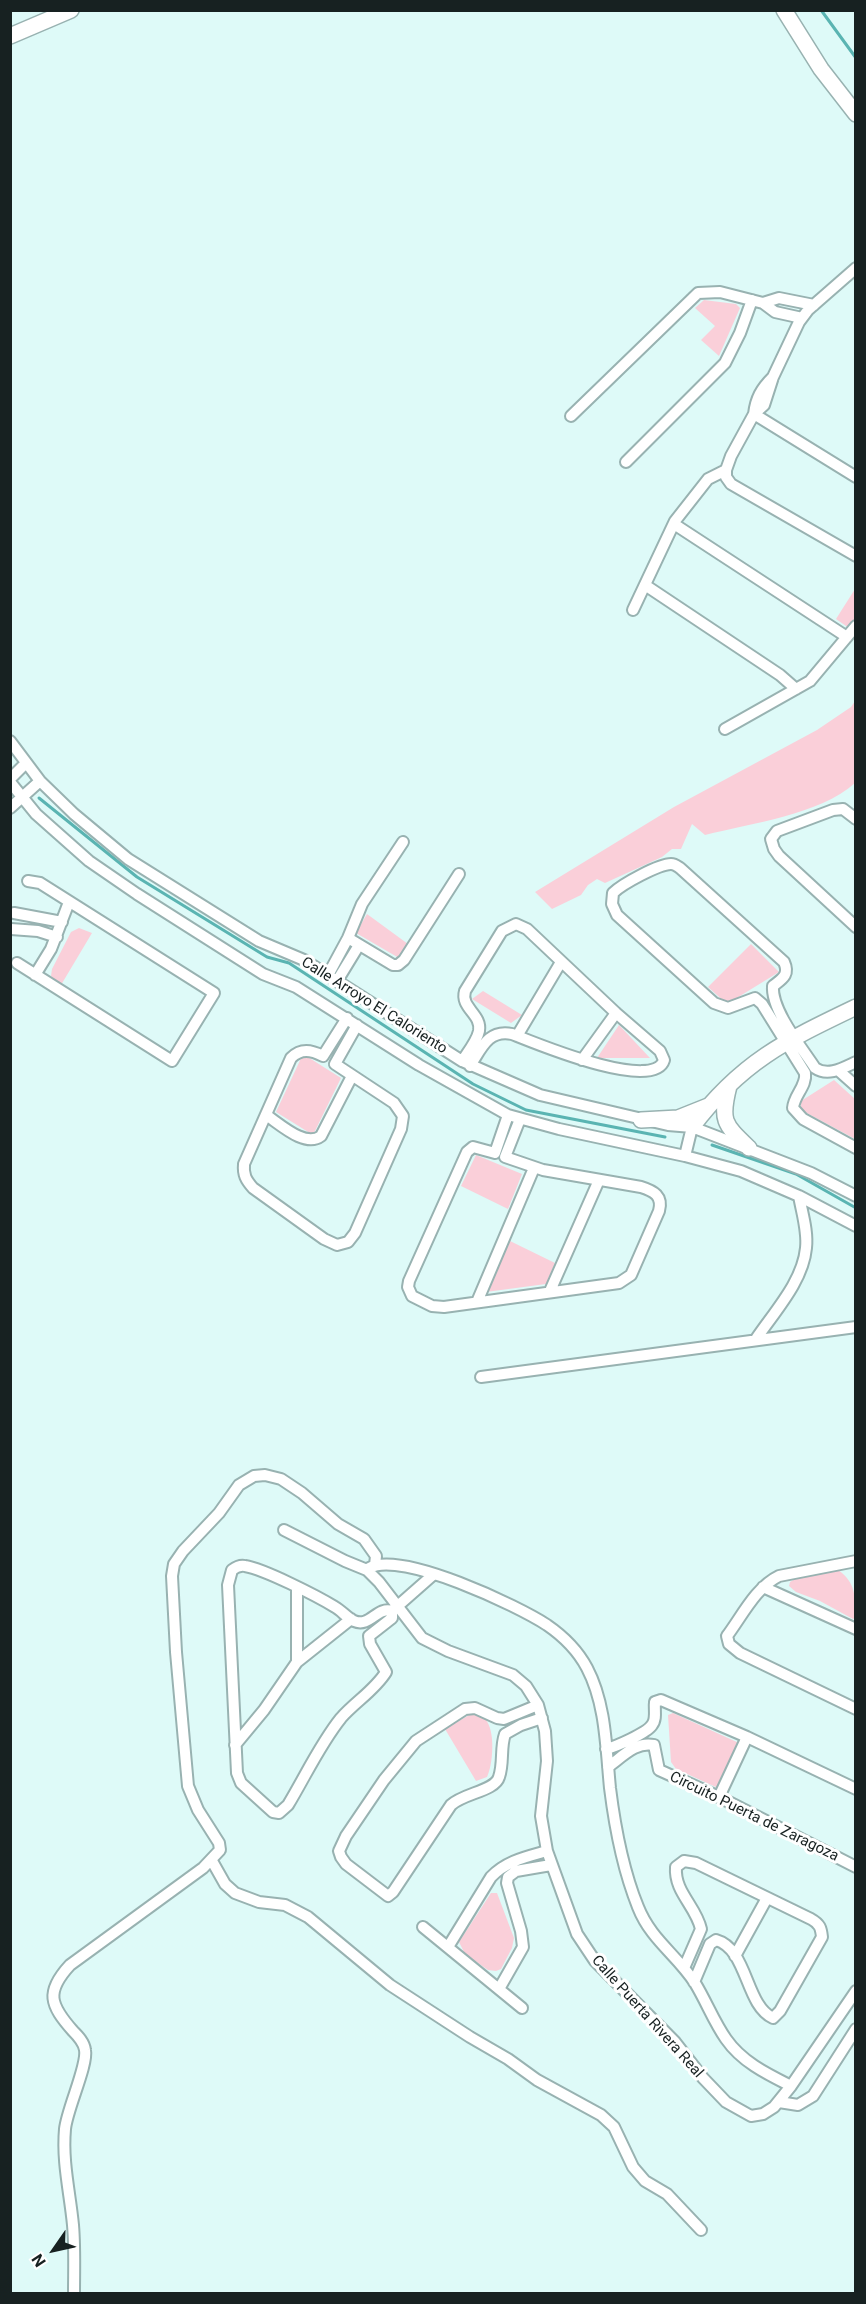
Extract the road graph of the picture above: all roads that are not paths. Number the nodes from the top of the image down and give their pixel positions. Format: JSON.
{"nodes":[{"id":1,"x":71,"y":10,"type":"edge"},
{"id":2,"x":784,"y":10,"type":"edge"},
{"id":3,"x":10,"y":36,"type":"edge"},
{"id":4,"x":855,"y":114,"type":"edge"},
{"id":5,"x":855,"y":268,"type":"edge"},
{"id":6,"x":752,"y":300,"type":"junction"},
{"id":7,"x":764,"y":303,"type":"junction"},
{"id":8,"x":814,"y":305,"type":"junction"},
{"id":9,"x":802,"y":318,"type":"junction"},
{"id":10,"x":754,"y":414,"type":"junction"},
{"id":11,"x":571,"y":416,"type":"dead end"},
{"id":12,"x":626,"y":462,"type":"dead end"},
{"id":13,"x":726,"y":470,"type":"junction"},
{"id":14,"x":855,"y":477,"type":"edge"},
{"id":15,"x":674,"y":524,"type":"junction"},
{"id":16,"x":855,"y":556,"type":"edge"},
{"id":17,"x":645,"y":585,"type":"junction"},
{"id":18,"x":633,"y":610,"type":"dead end"},
{"id":19,"x":855,"y":626,"type":"edge"},
{"id":20,"x":847,"y":637,"type":"junction"},
{"id":21,"x":796,"y":689,"type":"junction"},
{"id":22,"x":725,"y":729,"type":"dead end"},
{"id":23,"x":10,"y":741,"type":"edge"},
{"id":24,"x":26,"y":763,"type":"junction"},
{"id":25,"x":10,"y":780,"type":"edge"},
{"id":26,"x":40,"y":781,"type":"junction"},
{"id":27,"x":23,"y":797,"type":"junction"},
{"id":28,"x":10,"y":808,"type":"edge"},
{"id":29,"x":10,"y":813,"type":"edge"},
{"id":30,"x":36,"y":814,"type":"junction"},
{"id":31,"x":855,"y":819,"type":"edge"},
{"id":32,"x":403,"y":842,"type":"dead end"},
{"id":33,"x":459,"y":874,"type":"dead end"},
{"id":34,"x":28,"y":881,"type":"dead end"},
{"id":35,"x":69,"y":902,"type":"junction"},
{"id":36,"x":12,"y":909,"type":"edge"},
{"id":37,"x":62,"y":922,"type":"junction"},
{"id":38,"x":855,"y":927,"type":"edge"},
{"id":39,"x":11,"y":930,"type":"edge"},
{"id":40,"x":57,"y":937,"type":"junction"},
{"id":41,"x":348,"y":938,"type":"junction"},
{"id":42,"x":359,"y":945,"type":"junction"},
{"id":43,"x":561,"y":962,"type":"junction"},
{"id":44,"x":17,"y":963,"type":"dead end"},
{"id":45,"x":35,"y":975,"type":"junction"},
{"id":46,"x":332,"y":978,"type":"junction"},
{"id":47,"x":855,"y":1007,"type":"edge"},
{"id":48,"x":616,"y":1013,"type":"junction"},
{"id":49,"x":347,"y":1018,"type":"junction"},
{"id":50,"x":357,"y":1025,"type":"junction"},
{"id":51,"x":517,"y":1036,"type":"junction"},
{"id":52,"x":790,"y":1039,"type":"junction"},
{"id":53,"x":323,"y":1056,"type":"junction"},
{"id":54,"x":582,"y":1060,"type":"junction"},
{"id":55,"x":855,"y":1062,"type":"edge"},
{"id":56,"x":466,"y":1063,"type":"junction"},
{"id":57,"x":335,"y":1064,"type":"junction"},
{"id":58,"x":838,"y":1070,"type":"junction"},
{"id":59,"x":352,"y":1076,"type":"junction"},
{"id":60,"x":730,"y":1083,"type":"junction"},
{"id":61,"x":855,"y":1086,"type":"edge"},
{"id":62,"x":708,"y":1106,"type":"junction"},
{"id":63,"x":266,"y":1115,"type":"junction"},
{"id":64,"x":508,"y":1115,"type":"junction"},
{"id":65,"x":520,"y":1119,"type":"junction"},
{"id":66,"x":641,"y":1120,"type":"junction"},
{"id":67,"x":692,"y":1127,"type":"junction"},
{"id":68,"x":749,"y":1148,"type":"junction"},
{"id":69,"x":855,"y":1148,"type":"edge"},
{"id":70,"x":500,"y":1155,"type":"junction"},
{"id":71,"x":685,"y":1156,"type":"junction"},
{"id":72,"x":534,"y":1168,"type":"junction"},
{"id":73,"x":599,"y":1180,"type":"junction"},
{"id":74,"x":800,"y":1196,"type":"junction"},
{"id":75,"x":855,"y":1196,"type":"edge"},
{"id":76,"x":855,"y":1226,"type":"edge"},
{"id":77,"x":550,"y":1291,"type":"junction"},
{"id":78,"x":477,"y":1302,"type":"junction"},
{"id":79,"x":855,"y":1327,"type":"edge"},
{"id":80,"x":756,"y":1339,"type":"junction"},
{"id":81,"x":481,"y":1377,"type":"dead end"},
{"id":82,"x":284,"y":1530,"type":"dead end"},
{"id":83,"x":854,"y":1561,"type":"edge"},
{"id":84,"x":371,"y":1567,"type":"junction"},
{"id":85,"x":434,"y":1574,"type":"junction"},
{"id":86,"x":855,"y":1574,"type":"edge"},
{"id":87,"x":763,"y":1587,"type":"junction"},
{"id":88,"x":297,"y":1588,"type":"junction"},
{"id":89,"x":390,"y":1613,"type":"junction"},
{"id":90,"x":351,"y":1619,"type":"junction"},
{"id":91,"x":855,"y":1629,"type":"edge"},
{"id":92,"x":297,"y":1662,"type":"junction"},
{"id":93,"x":538,"y":1704,"type":"junction"},
{"id":94,"x":855,"y":1709,"type":"edge"},
{"id":95,"x":542,"y":1718,"type":"junction"},
{"id":96,"x":747,"y":1737,"type":"junction"},
{"id":97,"x":235,"y":1745,"type":"junction"},
{"id":98,"x":606,"y":1749,"type":"junction"},
{"id":99,"x":608,"y":1767,"type":"junction"},
{"id":100,"x":855,"y":1789,"type":"edge"},
{"id":101,"x":719,"y":1797,"type":"junction"},
{"id":102,"x":547,"y":1851,"type":"junction"},
{"id":103,"x":212,"y":1861,"type":"junction"},
{"id":104,"x":551,"y":1865,"type":"junction"},
{"id":105,"x":855,"y":1867,"type":"edge"},
{"id":106,"x":767,"y":1898,"type":"junction"},
{"id":107,"x":423,"y":1927,"type":"dead end"},
{"id":108,"x":448,"y":1947,"type":"junction"},
{"id":109,"x":735,"y":1956,"type":"junction"},
{"id":110,"x":684,"y":1968,"type":"junction"},
{"id":111,"x":694,"y":1982,"type":"junction"},
{"id":112,"x":499,"y":1989,"type":"junction"},
{"id":113,"x":855,"y":1991,"type":"edge"},
{"id":114,"x":522,"y":2008,"type":"dead end"},
{"id":115,"x":855,"y":2029,"type":"edge"},
{"id":116,"x":791,"y":2086,"type":"junction"},
{"id":117,"x":779,"y":2102,"type":"junction"},
{"id":118,"x":701,"y":2230,"type":"dead end"},
{"id":119,"x":74,"y":2294,"type":"edge"}],
"edges":[{"from":1,"to":3,"type":"street"},
{"from":2,"to":4,"type":"street"},
{"from":5,"to":8,"type":"street"},
{"from":6,"to":7,"type":"street"},
{"from":6,"to":11,"type":"street"},
{"from":6,"to":12,"type":"street"},
{"from":7,"to":8,"type":"street"},
{"from":7,"to":9,"type":"street"},
{"from":8,"to":9,"type":"street"},
{"from":9,"to":10,"type":"street"},
{"from":10,"to":13,"type":"street"},
{"from":10,"to":14,"type":"street"},
{"from":13,"to":15,"type":"street"},
{"from":13,"to":16,"type":"street"},
{"from":15,"to":17,"type":"street"},
{"from":15,"to":20,"type":"street"},
{"from":17,"to":18,"type":"street"},
{"from":17,"to":21,"type":"street"},
{"from":19,"to":20,"type":"street"},
{"from":20,"to":21,"type":"street"},
{"from":21,"to":22,"type":"street"},
{"from":23,"to":24,"type":"street","name":"Calle Arroyo El Caloriento"},
{"from":24,"to":25,"type":"street"},
{"from":24,"to":26,"type":"street","name":"Calle Arroyo El Caloriento"},
{"from":25,"to":27,"type":"street","name":"Calle Arroyo El Caloriento"},
{"from":26,"to":27,"type":"street"},
{"from":26,"to":46,"type":"street","name":"Calle Arroyo El Caloriento"},
{"from":27,"to":28,"type":"street"},
{"from":27,"to":30,"type":"street","name":"Calle Arroyo El Caloriento"},
{"from":29,"to":30,"type":"street"},
{"from":30,"to":49,"type":"street","name":"Calle Arroyo El Caloriento"},
{"from":31,"to":38,"type":"street"},
{"from":32,"to":41,"type":"street"},
{"from":33,"to":42,"type":"street"},
{"from":34,"to":35,"type":"street"},
{"from":35,"to":37,"type":"street"},
{"from":35,"to":45,"type":"street"},
{"from":36,"to":37,"type":"street"},
{"from":36,"to":39,"type":"street"},
{"from":37,"to":40,"type":"street"},
{"from":39,"to":40,"type":"street"},
{"from":40,"to":45,"type":"street"},
{"from":41,"to":42,"type":"street"},
{"from":41,"to":46,"type":"street"},
{"from":42,"to":46,"type":"street"},
{"from":43,"to":48,"type":"street"},
{"from":43,"to":51,"type":"street"},
{"from":43,"to":56,"type":"street"},
{"from":44,"to":45,"type":"street"},
{"from":46,"to":56,"type":"street","name":"Calle Arroyo El Caloriento"},
{"from":47,"to":52,"type":"street"},
{"from":48,"to":54,"type":"street"},
{"from":48,"to":54,"type":"street"},
{"from":49,"to":50,"type":"street","name":"Calle Arroyo El Caloriento"},
{"from":49,"to":53,"type":"street"},
{"from":50,"to":57,"type":"street"},
{"from":50,"to":64,"type":"street","name":"Calle Arroyo El Caloriento"},
{"from":51,"to":54,"type":"street"},
{"from":51,"to":56,"type":"street"},
{"from":52,"to":52,"type":"street"},
{"from":52,"to":58,"type":"street"},
{"from":52,"to":60,"type":"street"},
{"from":52,"to":69,"type":"street"},
{"from":53,"to":57,"type":"street"},
{"from":53,"to":63,"type":"street"},
{"from":55,"to":58,"type":"street"},
{"from":56,"to":66,"type":"street","name":"Calle Arroyo El Caloriento"},
{"from":57,"to":59,"type":"street"},
{"from":58,"to":61,"type":"street"},
{"from":59,"to":63,"type":"street"},
{"from":59,"to":63,"type":"street"},
{"from":60,"to":62,"type":"street"},
{"from":60,"to":68,"type":"street"},
{"from":62,"to":66,"type":"street"},
{"from":62,"to":67,"type":"street"},
{"from":64,"to":65,"type":"street","name":"Calle Arroyo El Caloriento"},
{"from":64,"to":70,"type":"street"},
{"from":65,"to":70,"type":"street"},
{"from":65,"to":71,"type":"street","name":"Calle Arroyo El Caloriento"},
{"from":66,"to":67,"type":"street","name":"Calle Arroyo El Caloriento"},
{"from":67,"to":68,"type":"street","name":"Calle Arroyo El Caloriento"},
{"from":67,"to":71,"type":"street"},
{"from":68,"to":75,"type":"street","name":"Calle Arroyo El Caloriento"},
{"from":70,"to":72,"type":"street"},
{"from":70,"to":78,"type":"street"},
{"from":71,"to":74,"type":"street","name":"Calle Arroyo El Caloriento"},
{"from":72,"to":73,"type":"street"},
{"from":72,"to":78,"type":"street"},
{"from":73,"to":77,"type":"street"},
{"from":73,"to":77,"type":"street"},
{"from":74,"to":76,"type":"street","name":"Calle Arroyo El Caloriento"},
{"from":74,"to":80,"type":"street"},
{"from":77,"to":78,"type":"street"},
{"from":79,"to":80,"type":"street"},
{"from":80,"to":81,"type":"street"},
{"from":82,"to":84,"type":"street","name":"Calle Puerta Rivera Real"},
{"from":83,"to":86,"type":"street"},
{"from":83,"to":87,"type":"street"},
{"from":84,"to":85,"type":"street"},
{"from":84,"to":89,"type":"street","name":"Calle Puerta Rivera Real"},
{"from":84,"to":103,"type":"street"},
{"from":85,"to":89,"type":"street"},
{"from":85,"to":98,"type":"street"},
{"from":87,"to":91,"type":"street"},
{"from":87,"to":94,"type":"street"},
{"from":88,"to":90,"type":"street"},
{"from":88,"to":92,"type":"street"},
{"from":88,"to":97,"type":"street"},
{"from":89,"to":90,"type":"street"},
{"from":89,"to":93,"type":"street","name":"Calle Puerta Rivera Real"},
{"from":89,"to":97,"type":"street"},
{"from":90,"to":92,"type":"street"},
{"from":92,"to":97,"type":"street"},
{"from":93,"to":95,"type":"street","name":"Calle Puerta Rivera Real"},
{"from":93,"to":95,"type":"street"},
{"from":95,"to":102,"type":"street","name":"Calle Puerta Rivera Real"},
{"from":96,"to":98,"type":"street"},
{"from":96,"to":100,"type":"street"},
{"from":96,"to":101,"type":"street"},
{"from":98,"to":99,"type":"street"},
{"from":99,"to":101,"type":"street","name":"Circuito Puerta de Zaragoza"},
{"from":99,"to":110,"type":"street"},
{"from":101,"to":105,"type":"street","name":"Circuito Puerta de Zaragoza"},
{"from":102,"to":104,"type":"street","name":"Calle Puerta Rivera Real"},
{"from":102,"to":108,"type":"street"},
{"from":103,"to":118,"type":"street"},
{"from":103,"to":119,"type":"street"},
{"from":104,"to":112,"type":"street"},
{"from":104,"to":117,"type":"street","name":"Calle Puerta Rivera Real"},
{"from":106,"to":109,"type":"street"},
{"from":106,"to":109,"type":"street"},
{"from":106,"to":110,"type":"street"},
{"from":107,"to":108,"type":"street"},
{"from":108,"to":112,"type":"street"},
{"from":109,"to":111,"type":"street"},
{"from":110,"to":111,"type":"street"},
{"from":111,"to":116,"type":"street"},
{"from":112,"to":114,"type":"street"},
{"from":113,"to":116,"type":"street","name":"Calle Puerta Rivera Real"},
{"from":115,"to":117,"type":"street"},
{"from":116,"to":117,"type":"street","name":"Calle Puerta Rivera Real"}]}
